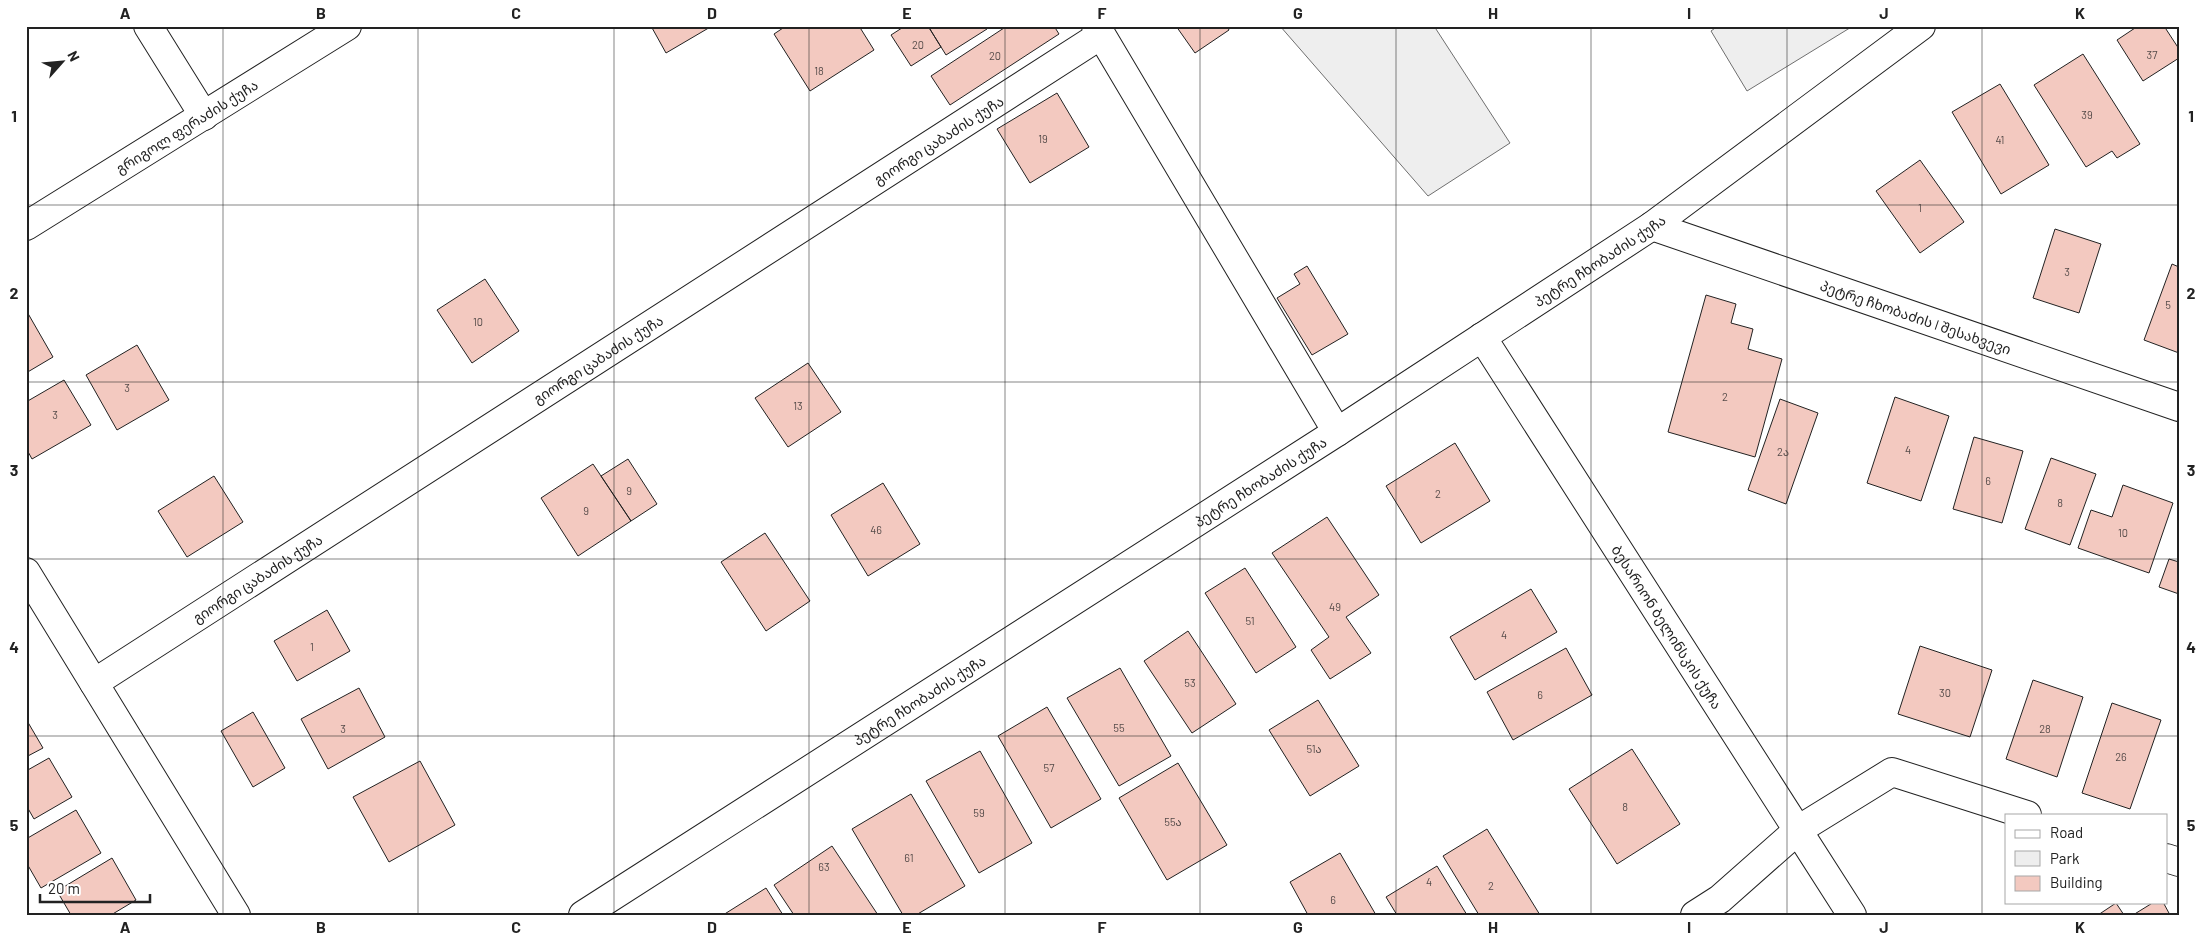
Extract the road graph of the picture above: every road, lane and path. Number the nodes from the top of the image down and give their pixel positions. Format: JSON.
{"nodes":[{"id":1,"x":148,"y":26,"type":"edge"},
{"id":2,"x":347,"y":26,"type":"edge"},
{"id":3,"x":1921,"y":26,"type":"edge"},
{"id":4,"x":1099,"y":31,"type":"edge"},
{"id":5,"x":204,"y":116,"type":"junction"},
{"id":6,"x":26,"y":226,"type":"edge"},
{"id":7,"x":1652,"y":226,"type":"junction"},
{"id":8,"x":1482,"y":337,"type":"junction"},
{"id":9,"x":2179,"y":407,"type":"edge"},
{"id":10,"x":1337,"y":432,"type":"junction"},
{"id":11,"x":26,"y":572,"type":"edge"},
{"id":12,"x":94,"y":683,"type":"junction"},
{"id":13,"x":2024,"y":814,"type":"edge"},
{"id":14,"x":1798,"y":830,"type":"junction"},
{"id":15,"x":236,"y":915,"type":"edge"},
{"id":16,"x":583,"y":915,"type":"edge"},
{"id":17,"x":1695,"y":915,"type":"edge"},
{"id":18,"x":1852,"y":915,"type":"edge"}],
"edges":[{"from":1,"to":5,"type":"street"},
{"from":2,"to":5,"type":"street","name":"გრიგოლ ფერაძის ქუჩა"},
{"from":3,"to":7,"type":"street","name":"პეტრე ჩხობაძის ქუჩა"},
{"from":4,"to":10,"type":"street"},
{"from":4,"to":12,"type":"street","name":"გიორგი ცაბაძის ქუჩა"},
{"from":5,"to":6,"type":"street","name":"გრიგოლ ფერაძის ქუჩა"},
{"from":7,"to":8,"type":"street","name":"პეტრე ჩხობაძის ქუჩა"},
{"from":7,"to":9,"type":"street","name":"პეტრე ჩხობაძის I შესახვევი"},
{"from":8,"to":10,"type":"street","name":"პეტრე ჩხობაძის ქუჩა"},
{"from":8,"to":14,"type":"street","name":"ბესარიონ ბელინსკის ქუჩა"},
{"from":10,"to":16,"type":"street","name":"პეტრე ჩხობაძის ქუჩა"},
{"from":11,"to":12,"type":"street"},
{"from":12,"to":15,"type":"street"},
{"from":13,"to":14,"type":"street"},
{"from":14,"to":17,"type":"street"},
{"from":14,"to":18,"type":"street","name":"ბესარიონ ბელინსკის ქუჩა"}]}
